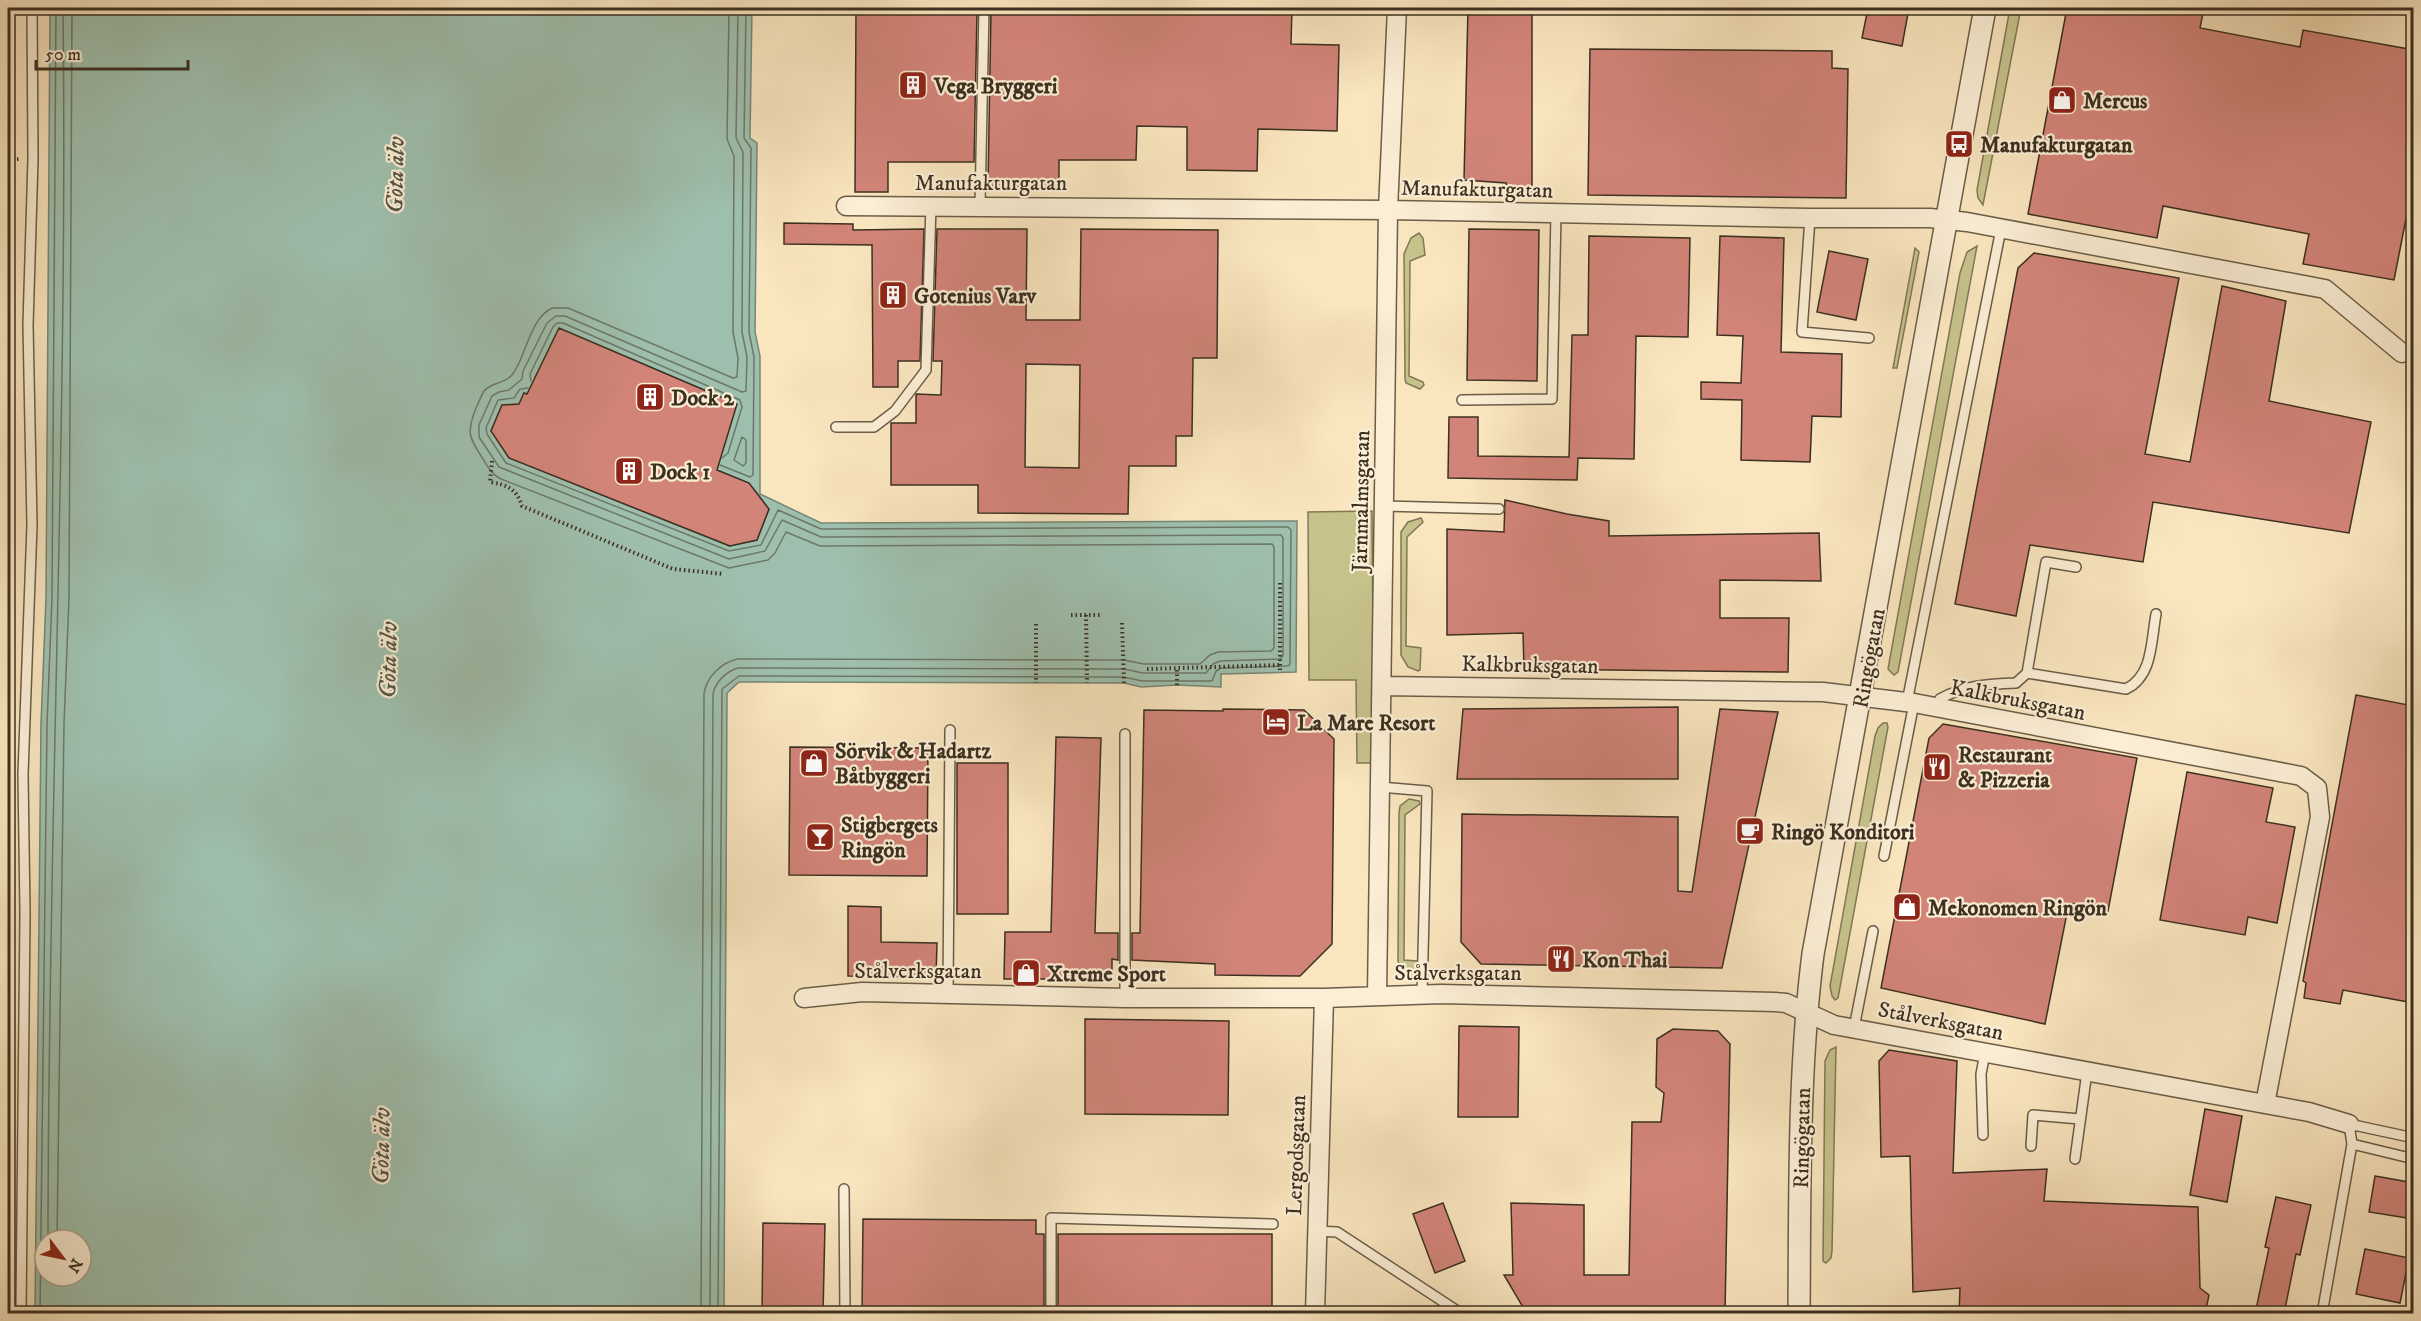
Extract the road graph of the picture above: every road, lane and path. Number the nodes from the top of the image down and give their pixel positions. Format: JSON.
{"nodes":[{"id":1,"x":32,"y":8,"type":"edge"},
{"id":2,"x":984,"y":8,"type":"edge"},
{"id":3,"x":1397,"y":8,"type":"edge"},
{"id":4,"x":1985,"y":8,"type":"edge"},
{"id":5,"x":931,"y":205,"type":"junction"},
{"id":6,"x":846,"y":206,"type":"dead end"},
{"id":7,"x":980,"y":206,"type":"junction"},
{"id":8,"x":1388,"y":210,"type":"junction"},
{"id":9,"x":1556,"y":214,"type":"junction"},
{"id":10,"x":1810,"y":218,"type":"junction"},
{"id":11,"x":1947,"y":220,"type":"junction"},
{"id":12,"x":2001,"y":229,"type":"junction"},
{"id":13,"x":1869,"y":338,"type":"dead end"},
{"id":14,"x":2402,"y":353,"type":"dead end"},
{"id":15,"x":1462,"y":400,"type":"dead end"},
{"id":16,"x":836,"y":426,"type":"dead end"},
{"id":17,"x":492,"y":461,"type":"dead end"},
{"id":18,"x":1384,"y":506,"type":"junction"},
{"id":19,"x":1499,"y":509,"type":"dead end"},
{"id":20,"x":2076,"y":567,"type":"dead end"},
{"id":21,"x":724,"y":574,"type":"dead end"},
{"id":22,"x":1280,"y":583,"type":"dead end"},
{"id":23,"x":2156,"y":614,"type":"dead end"},
{"id":24,"x":1071,"y":615,"type":"dead end"},
{"id":25,"x":1086,"y":615,"type":"junction"},
{"id":26,"x":1100,"y":615,"type":"dead end"},
{"id":27,"x":1122,"y":623,"type":"dead end"},
{"id":28,"x":1036,"y":624,"type":"dead end"},
{"id":29,"x":1280,"y":665,"type":"junction"},
{"id":30,"x":1177,"y":668,"type":"junction"},
{"id":31,"x":1147,"y":669,"type":"dead end"},
{"id":32,"x":1280,"y":673,"type":"dead end"},
{"id":33,"x":2027,"y":673,"type":"junction"},
{"id":34,"x":1036,"y":683,"type":"dead end"},
{"id":35,"x":1087,"y":683,"type":"dead end"},
{"id":36,"x":1124,"y":683,"type":"dead end"},
{"id":37,"x":1177,"y":685,"type":"dead end"},
{"id":38,"x":1382,"y":686,"type":"junction"},
{"id":39,"x":1861,"y":697,"type":"junction"},
{"id":40,"x":1911,"y":703,"type":"junction"},
{"id":41,"x":1937,"y":708,"type":"junction"},
{"id":42,"x":950,"y":730,"type":"dead end"},
{"id":43,"x":1125,"y":734,"type":"dead end"},
{"id":44,"x":1380,"y":787,"type":"junction"},
{"id":45,"x":1884,"y":856,"type":"dead end"},
{"id":46,"x":1874,"y":931,"type":"dead end"},
{"id":47,"x":948,"y":993,"type":"junction"},
{"id":48,"x":1422,"y":995,"type":"junction"},
{"id":49,"x":1377,"y":996,"type":"junction"},
{"id":50,"x":804,"y":998,"type":"dead end"},
{"id":51,"x":1125,"y":998,"type":"junction"},
{"id":52,"x":1324,"y":998,"type":"junction"},
{"id":53,"x":1805,"y":1012,"type":"junction"},
{"id":54,"x":1854,"y":1028,"type":"junction"},
{"id":55,"x":1985,"y":1053,"type":"junction"},
{"id":56,"x":2087,"y":1072,"type":"junction"},
{"id":57,"x":2265,"y":1104,"type":"junction"},
{"id":58,"x":2080,"y":1119,"type":"junction"},
{"id":59,"x":2349,"y":1124,"type":"junction"},
{"id":60,"x":1983,"y":1135,"type":"dead end"},
{"id":61,"x":2414,"y":1138,"type":"edge"},
{"id":62,"x":2352,"y":1144,"type":"junction"},
{"id":63,"x":2031,"y":1146,"type":"dead end"},
{"id":64,"x":2075,"y":1159,"type":"dead end"},
{"id":65,"x":2414,"y":1159,"type":"edge"},
{"id":66,"x":844,"y":1189,"type":"dead end"},
{"id":67,"x":1273,"y":1224,"type":"dead end"},
{"id":68,"x":1316,"y":1231,"type":"junction"},
{"id":69,"x":21,"y":1314,"type":"edge"},
{"id":70,"x":845,"y":1314,"type":"edge"},
{"id":71,"x":1051,"y":1314,"type":"edge"},
{"id":72,"x":1315,"y":1314,"type":"edge"},
{"id":73,"x":1462,"y":1314,"type":"edge"},
{"id":74,"x":1799,"y":1314,"type":"edge"},
{"id":75,"x":2322,"y":1314,"type":"edge"}],
"edges":[{"from":1,"to":69,"type":"lane"},
{"from":2,"to":7,"type":"lane"},
{"from":3,"to":8,"type":"street","name":"Järnmalmsgatan"},
{"from":4,"to":11,"type":"street","name":"Ringögatan"},
{"from":5,"to":6,"type":"street","name":"Manufakturgatan"},
{"from":5,"to":7,"type":"street","name":"Manufakturgatan"},
{"from":5,"to":16,"type":"lane"},
{"from":7,"to":8,"type":"street","name":"Manufakturgatan"},
{"from":8,"to":9,"type":"street","name":"Manufakturgatan"},
{"from":8,"to":18,"type":"street","name":"Järnmalmsgatan"},
{"from":9,"to":10,"type":"street","name":"Manufakturgatan"},
{"from":9,"to":15,"type":"lane"},
{"from":10,"to":11,"type":"street","name":"Manufakturgatan"},
{"from":10,"to":13,"type":"lane"},
{"from":11,"to":12,"type":"street","name":"Manufakturgatan"},
{"from":11,"to":39,"type":"street","name":"Ringögatan"},
{"from":12,"to":14,"type":"street","name":"Manufakturgatan"},
{"from":12,"to":40,"type":"lane"},
{"from":17,"to":21,"type":"path"},
{"from":18,"to":19,"type":"lane"},
{"from":18,"to":38,"type":"street","name":"Järnmalmsgatan"},
{"from":20,"to":33,"type":"lane"},
{"from":22,"to":29,"type":"path"},
{"from":23,"to":33,"type":"lane"},
{"from":24,"to":25,"type":"path"},
{"from":25,"to":26,"type":"path"},
{"from":25,"to":35,"type":"path"},
{"from":27,"to":36,"type":"path"},
{"from":28,"to":34,"type":"path"},
{"from":29,"to":30,"type":"path"},
{"from":29,"to":32,"type":"path"},
{"from":30,"to":31,"type":"path"},
{"from":30,"to":37,"type":"path"},
{"from":33,"to":41,"type":"lane"},
{"from":38,"to":39,"type":"street","name":"Kalkbruksgatan"},
{"from":38,"to":44,"type":"street","name":"Järnmalmsgatan"},
{"from":39,"to":40,"type":"street","name":"Kalkbruksgatan"},
{"from":39,"to":53,"type":"street","name":"Ringögatan"},
{"from":40,"to":41,"type":"street","name":"Kalkbruksgatan"},
{"from":40,"to":45,"type":"lane"},
{"from":41,"to":57,"type":"street","name":"Kalkbruksgatan"},
{"from":42,"to":47,"type":"lane"},
{"from":43,"to":51,"type":"lane"},
{"from":44,"to":48,"type":"lane"},
{"from":44,"to":49,"type":"street","name":"Järnmalmsgatan"},
{"from":46,"to":54,"type":"lane"},
{"from":47,"to":50,"type":"street","name":"Stålverksgatan"},
{"from":47,"to":51,"type":"street","name":"Stålverksgatan"},
{"from":48,"to":49,"type":"street","name":"Stålverksgatan"},
{"from":48,"to":53,"type":"street","name":"Stålverksgatan"},
{"from":49,"to":52,"type":"street","name":"Stålverksgatan"},
{"from":51,"to":52,"type":"street","name":"Stålverksgatan"},
{"from":52,"to":68,"type":"street","name":"Lergodsgatan"},
{"from":53,"to":54,"type":"street","name":"Stålverksgatan"},
{"from":53,"to":74,"type":"street","name":"Ringögatan"},
{"from":54,"to":55,"type":"street","name":"Stålverksgatan"},
{"from":55,"to":56,"type":"street","name":"Stålverksgatan"},
{"from":55,"to":60,"type":"lane"},
{"from":56,"to":57,"type":"street","name":"Stålverksgatan"},
{"from":56,"to":58,"type":"lane"},
{"from":57,"to":59,"type":"street","name":"Stålverksgatan"},
{"from":58,"to":63,"type":"lane"},
{"from":58,"to":64,"type":"lane"},
{"from":59,"to":61,"type":"lane"},
{"from":59,"to":62,"type":"lane"},
{"from":62,"to":65,"type":"lane"},
{"from":62,"to":75,"type":"lane"},
{"from":66,"to":70,"type":"lane"},
{"from":67,"to":71,"type":"lane"},
{"from":68,"to":72,"type":"street","name":"Lergodsgatan"},
{"from":68,"to":73,"type":"lane"}]}
